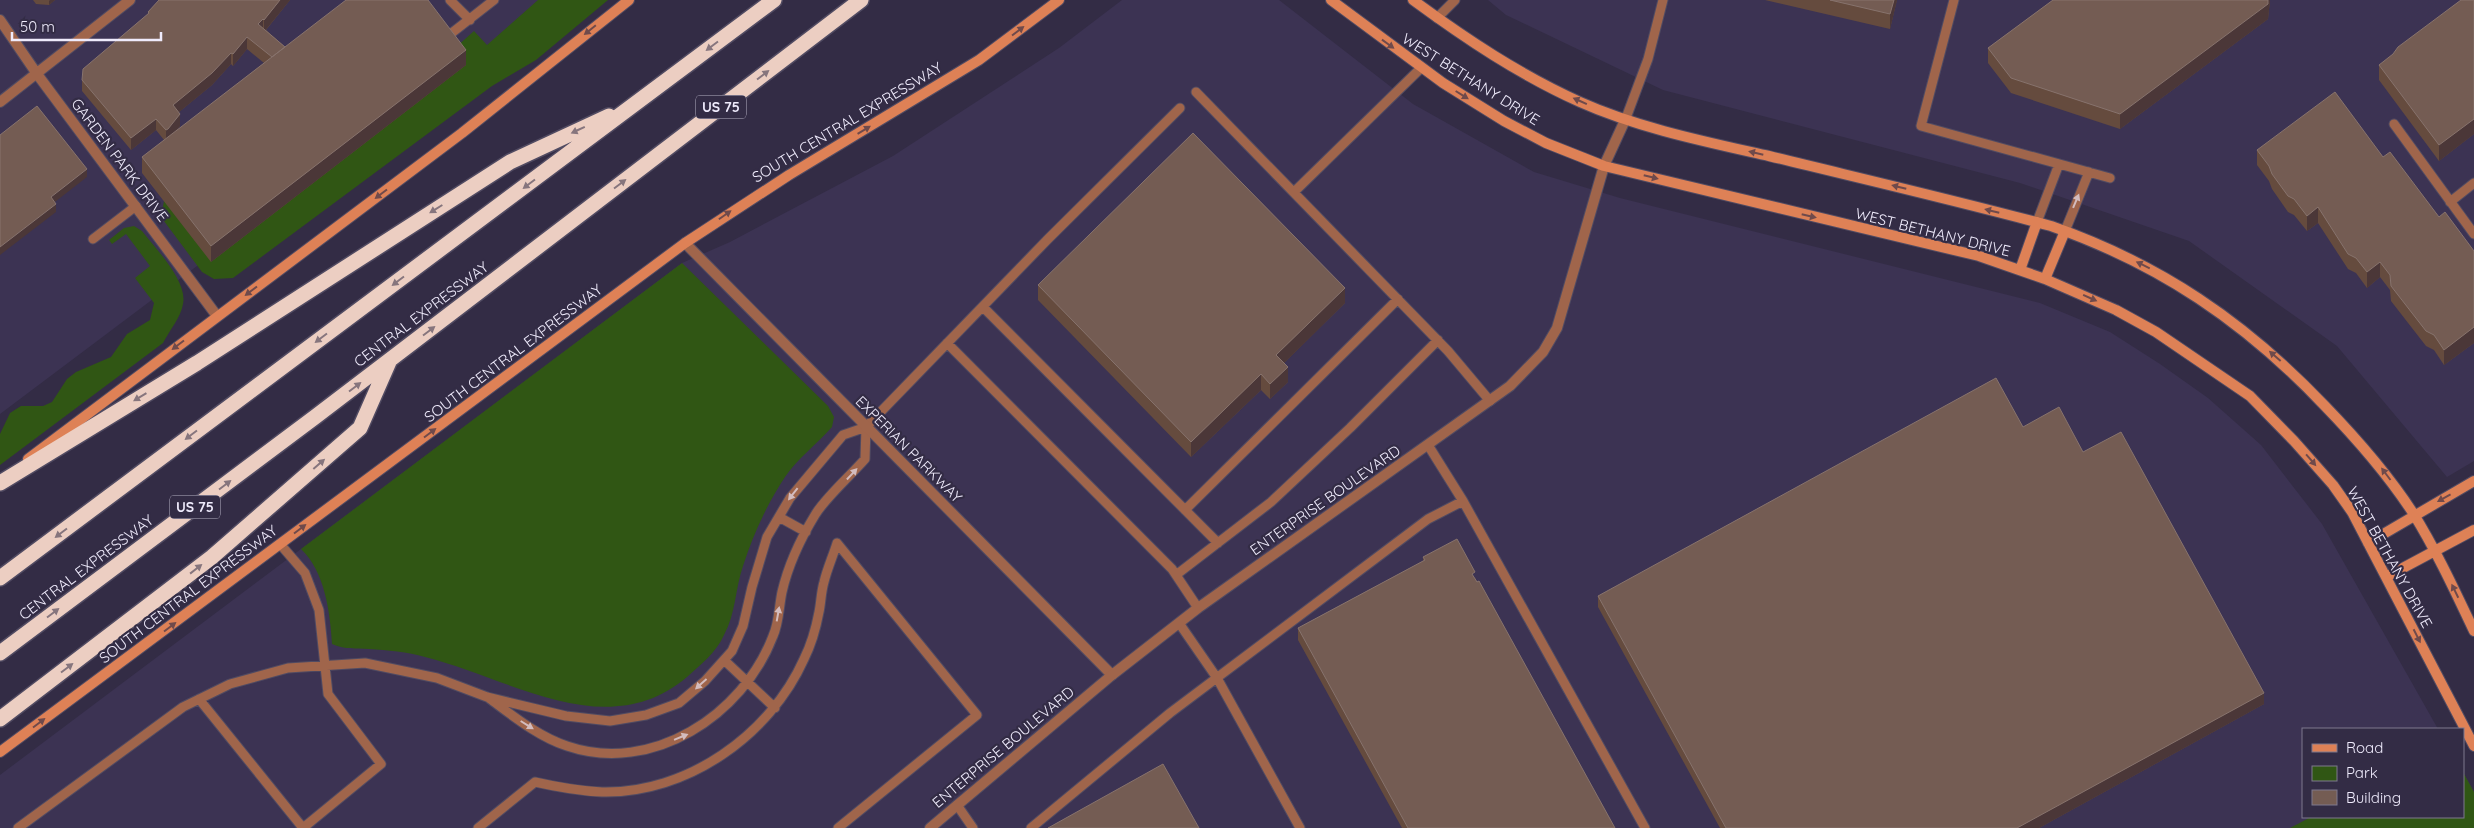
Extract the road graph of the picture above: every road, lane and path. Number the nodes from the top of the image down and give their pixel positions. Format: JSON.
{"nodes":[{"id":1,"x":130,"y":0,"type":"edge"},
{"id":2,"x":450,"y":0,"type":"edge"},
{"id":3,"x":494,"y":0,"type":"edge"},
{"id":4,"x":629,"y":0,"type":"edge"},
{"id":5,"x":774,"y":0,"type":"edge"},
{"id":6,"x":861,"y":0,"type":"edge"},
{"id":7,"x":1059,"y":0,"type":"edge"},
{"id":8,"x":1331,"y":0,"type":"edge"},
{"id":9,"x":1413,"y":0,"type":"edge"},
{"id":10,"x":1455,"y":0,"type":"edge"},
{"id":11,"x":1663,"y":0,"type":"edge"},
{"id":12,"x":1954,"y":0,"type":"edge"},
{"id":13,"x":1437,"y":18,"type":"junction"},
{"id":14,"x":0,"y":20,"type":"edge"},
{"id":15,"x":470,"y":20,"type":"junction"},
{"id":16,"x":438,"y":44,"type":"edge"},
{"id":17,"x":1422,"y":68,"type":"junction"},
{"id":18,"x":37,"y":74,"type":"junction"},
{"id":19,"x":1196,"y":92,"type":"dead end"},
{"id":20,"x":0,"y":102,"type":"edge"},
{"id":21,"x":638,"y":102,"type":"junction"},
{"id":22,"x":1180,"y":108,"type":"dead end"},
{"id":23,"x":1626,"y":118,"type":"junction"},
{"id":24,"x":2394,"y":124,"type":"dead end"},
{"id":25,"x":2059,"y":164,"type":"junction"},
{"id":26,"x":1604,"y":166,"type":"junction"},
{"id":27,"x":2089,"y":172,"type":"junction"},
{"id":28,"x":2110,"y":178,"type":"dead end"},
{"id":29,"x":2474,"y":183,"type":"edge"},
{"id":30,"x":1294,"y":192,"type":"junction"},
{"id":31,"x":2450,"y":202,"type":"junction"},
{"id":32,"x":136,"y":206,"type":"junction"},
{"id":33,"x":2037,"y":222,"type":"junction"},
{"id":34,"x":2065,"y":231,"type":"junction"},
{"id":35,"x":2474,"y":234,"type":"edge"},
{"id":36,"x":93,"y":239,"type":"dead end"},
{"id":37,"x":685,"y":243,"type":"junction"},
{"id":38,"x":2020,"y":270,"type":"junction"},
{"id":39,"x":2045,"y":279,"type":"junction"},
{"id":40,"x":1398,"y":299,"type":"junction"},
{"id":41,"x":983,"y":307,"type":"junction"},
{"id":42,"x":217,"y":316,"type":"junction"},
{"id":43,"x":1438,"y":340,"type":"junction"},
{"id":44,"x":947,"y":343,"type":"junction"},
{"id":45,"x":390,"y":360,"type":"junction"},
{"id":46,"x":1490,"y":401,"type":"junction"},
{"id":47,"x":866,"y":427,"type":"junction"},
{"id":48,"x":1428,"y":445,"type":"junction"},
{"id":49,"x":2474,"y":481,"type":"edge"},
{"id":50,"x":0,"y":482,"type":"edge"},
{"id":51,"x":1463,"y":501,"type":"junction"},
{"id":52,"x":1185,"y":510,"type":"junction"},
{"id":53,"x":2414,"y":514,"type":"junction"},
{"id":54,"x":779,"y":517,"type":"junction"},
{"id":55,"x":2474,"y":530,"type":"edge"},
{"id":56,"x":806,"y":532,"type":"junction"},
{"id":57,"x":1218,"y":543,"type":"junction"},
{"id":58,"x":2368,"y":543,"type":"junction"},
{"id":59,"x":280,"y":544,"type":"junction"},
{"id":60,"x":2435,"y":552,"type":"junction"},
{"id":61,"x":1176,"y":575,"type":"junction"},
{"id":62,"x":2386,"y":577,"type":"junction"},
{"id":63,"x":0,"y":578,"type":"edge"},
{"id":64,"x":1198,"y":608,"type":"junction"},
{"id":65,"x":1179,"y":623,"type":"junction"},
{"id":66,"x":2474,"y":630,"type":"edge"},
{"id":67,"x":0,"y":653,"type":"edge"},
{"id":68,"x":724,"y":660,"type":"junction"},
{"id":69,"x":325,"y":666,"type":"junction"},
{"id":70,"x":1112,"y":675,"type":"junction"},
{"id":71,"x":1217,"y":678,"type":"junction"},
{"id":72,"x":749,"y":683,"type":"junction"},
{"id":73,"x":487,"y":697,"type":"junction"},
{"id":74,"x":199,"y":699,"type":"junction"},
{"id":75,"x":775,"y":708,"type":"junction"},
{"id":76,"x":0,"y":719,"type":"edge"},
{"id":77,"x":2474,"y":746,"type":"edge"},
{"id":78,"x":0,"y":752,"type":"edge"},
{"id":79,"x":957,"y":806,"type":"junction"},
{"id":80,"x":18,"y":828,"type":"edge"},
{"id":81,"x":478,"y":828,"type":"edge"},
{"id":82,"x":838,"y":828,"type":"edge"},
{"id":83,"x":930,"y":828,"type":"edge"},
{"id":84,"x":973,"y":828,"type":"edge"},
{"id":85,"x":1031,"y":828,"type":"edge"},
{"id":86,"x":1300,"y":828,"type":"edge"},
{"id":87,"x":1644,"y":828,"type":"edge"}],
"edges":[{"from":1,"to":18,"type":"street"},
{"from":2,"to":15,"type":"lane"},
{"from":3,"to":15,"type":"lane"},
{"from":4,"to":42,"type":"main road","one_way":true},
{"from":5,"to":21,"type":"highway","one_way":true},
{"from":45,"to":6,"type":"highway","name":"CENTRAL EXPRESSWAY","number":"US 75","one_way":true},
{"from":37,"to":7,"type":"main road","name":"SOUTH CENTRAL EXPRESSWAY","one_way":true},
{"from":8,"to":17,"type":"main road","name":"WEST BETHANY DRIVE","one_way":true},
{"from":9,"to":13,"type":"main road"},
{"from":10,"to":13,"type":"lane"},
{"from":11,"to":23,"type":"lane"},
{"from":12,"to":25,"type":"lane"},
{"from":23,"to":13,"type":"main road","one_way":true},
{"from":14,"to":18,"type":"street","name":"GARDEN PARK DRIVE"},
{"from":15,"to":16,"type":"lane"},
{"from":17,"to":26,"type":"main road","name":"WEST BETHANY DRIVE","one_way":true},
{"from":17,"to":30,"type":"lane"},
{"from":18,"to":20,"type":"street"},
{"from":18,"to":32,"type":"street","name":"GARDEN PARK DRIVE"},
{"from":19,"to":30,"type":"lane"},
{"from":21,"to":50,"type":"highway","one_way":true},
{"from":21,"to":63,"type":"highway","one_way":true},
{"from":22,"to":41,"type":"lane"},
{"from":23,"to":26,"type":"street","name":"ENTERPRISE BOULEVARD"},
{"from":33,"to":23,"type":"main road","one_way":true},
{"from":24,"to":31,"type":"lane"},
{"from":25,"to":27,"type":"lane"},
{"from":25,"to":33,"type":"lane"},
{"from":26,"to":38,"type":"main road","name":"WEST BETHANY DRIVE","one_way":true},
{"from":26,"to":46,"type":"street","name":"ENTERPRISE BOULEVARD"},
{"from":27,"to":28,"type":"lane"},
{"from":34,"to":27,"type":"lane","one_way":true},
{"from":29,"to":31,"type":"lane"},
{"from":30,"to":40,"type":"lane"},
{"from":31,"to":35,"type":"lane"},
{"from":32,"to":36,"type":"lane"},
{"from":32,"to":42,"type":"street","name":"GARDEN PARK DRIVE"},
{"from":33,"to":34,"type":"main road"},
{"from":33,"to":38,"type":"main road"},
{"from":34,"to":39,"type":"main road"},
{"from":53,"to":34,"type":"main road","one_way":true},
{"from":37,"to":47,"type":"street","name":"EXPERIAN PARKWAY"},
{"from":59,"to":37,"type":"main road","name":"SOUTH CENTRAL EXPRESSWAY","one_way":true},
{"from":38,"to":39,"type":"main road","name":"WEST BETHANY DRIVE"},
{"from":39,"to":58,"type":"main road","name":"WEST BETHANY DRIVE","one_way":true},
{"from":40,"to":43,"type":"lane"},
{"from":40,"to":52,"type":"lane"},
{"from":41,"to":44,"type":"lane"},
{"from":41,"to":52,"type":"lane"},
{"from":42,"to":50,"type":"main road","one_way":true},
{"from":43,"to":46,"type":"lane"},
{"from":43,"to":57,"type":"lane"},
{"from":44,"to":47,"type":"lane"},
{"from":44,"to":61,"type":"lane"},
{"from":67,"to":45,"type":"highway","name":"CENTRAL EXPRESSWAY","number":"US 75","one_way":true},
{"from":76,"to":45,"type":"highway","one_way":true},
{"from":46,"to":48,"type":"street","name":"ENTERPRISE BOULEVARD"},
{"from":47,"to":54,"type":"lane","one_way":true},
{"from":56,"to":47,"type":"lane","one_way":true},
{"from":47,"to":70,"type":"street","name":"EXPERIAN PARKWAY"},
{"from":48,"to":51,"type":"lane"},
{"from":48,"to":64,"type":"street","name":"ENTERPRISE BOULEVARD"},
{"from":49,"to":53,"type":"main road","one_way":true},
{"from":51,"to":71,"type":"lane"},
{"from":51,"to":87,"type":"lane"},
{"from":52,"to":57,"type":"lane"},
{"from":53,"to":58,"type":"main road"},
{"from":53,"to":60,"type":"main road"},
{"from":54,"to":56,"type":"lane"},
{"from":54,"to":68,"type":"lane"},
{"from":55,"to":60,"type":"main road"},
{"from":72,"to":56,"type":"lane","one_way":true},
{"from":57,"to":61,"type":"lane"},
{"from":58,"to":62,"type":"main road","name":"WEST BETHANY DRIVE"},
{"from":59,"to":69,"type":"lane"},
{"from":78,"to":59,"type":"main road","name":"SOUTH CENTRAL EXPRESSWAY","one_way":true},
{"from":60,"to":62,"type":"main road"},
{"from":66,"to":60,"type":"main road","one_way":true},
{"from":61,"to":64,"type":"lane"},
{"from":62,"to":77,"type":"main road","name":"WEST BETHANY DRIVE","one_way":true},
{"from":64,"to":65,"type":"street","name":"ENTERPRISE BOULEVARD"},
{"from":65,"to":70,"type":"street","name":"ENTERPRISE BOULEVARD"},
{"from":65,"to":71,"type":"lane"},
{"from":68,"to":72,"type":"lane"},
{"from":68,"to":73,"type":"lane","one_way":true},
{"from":69,"to":73,"type":"lane"},
{"from":69,"to":74,"type":"lane"},
{"from":69,"to":74,"type":"lane"},
{"from":70,"to":79,"type":"street","name":"ENTERPRISE BOULEVARD"},
{"from":71,"to":85,"type":"lane"},
{"from":71,"to":86,"type":"lane"},
{"from":73,"to":72,"type":"lane","one_way":true},
{"from":72,"to":75,"type":"lane"},
{"from":74,"to":80,"type":"lane"},
{"from":75,"to":81,"type":"lane"},
{"from":75,"to":82,"type":"lane"},
{"from":79,"to":83,"type":"street","name":"ENTERPRISE BOULEVARD"},
{"from":79,"to":84,"type":"lane"}]}
